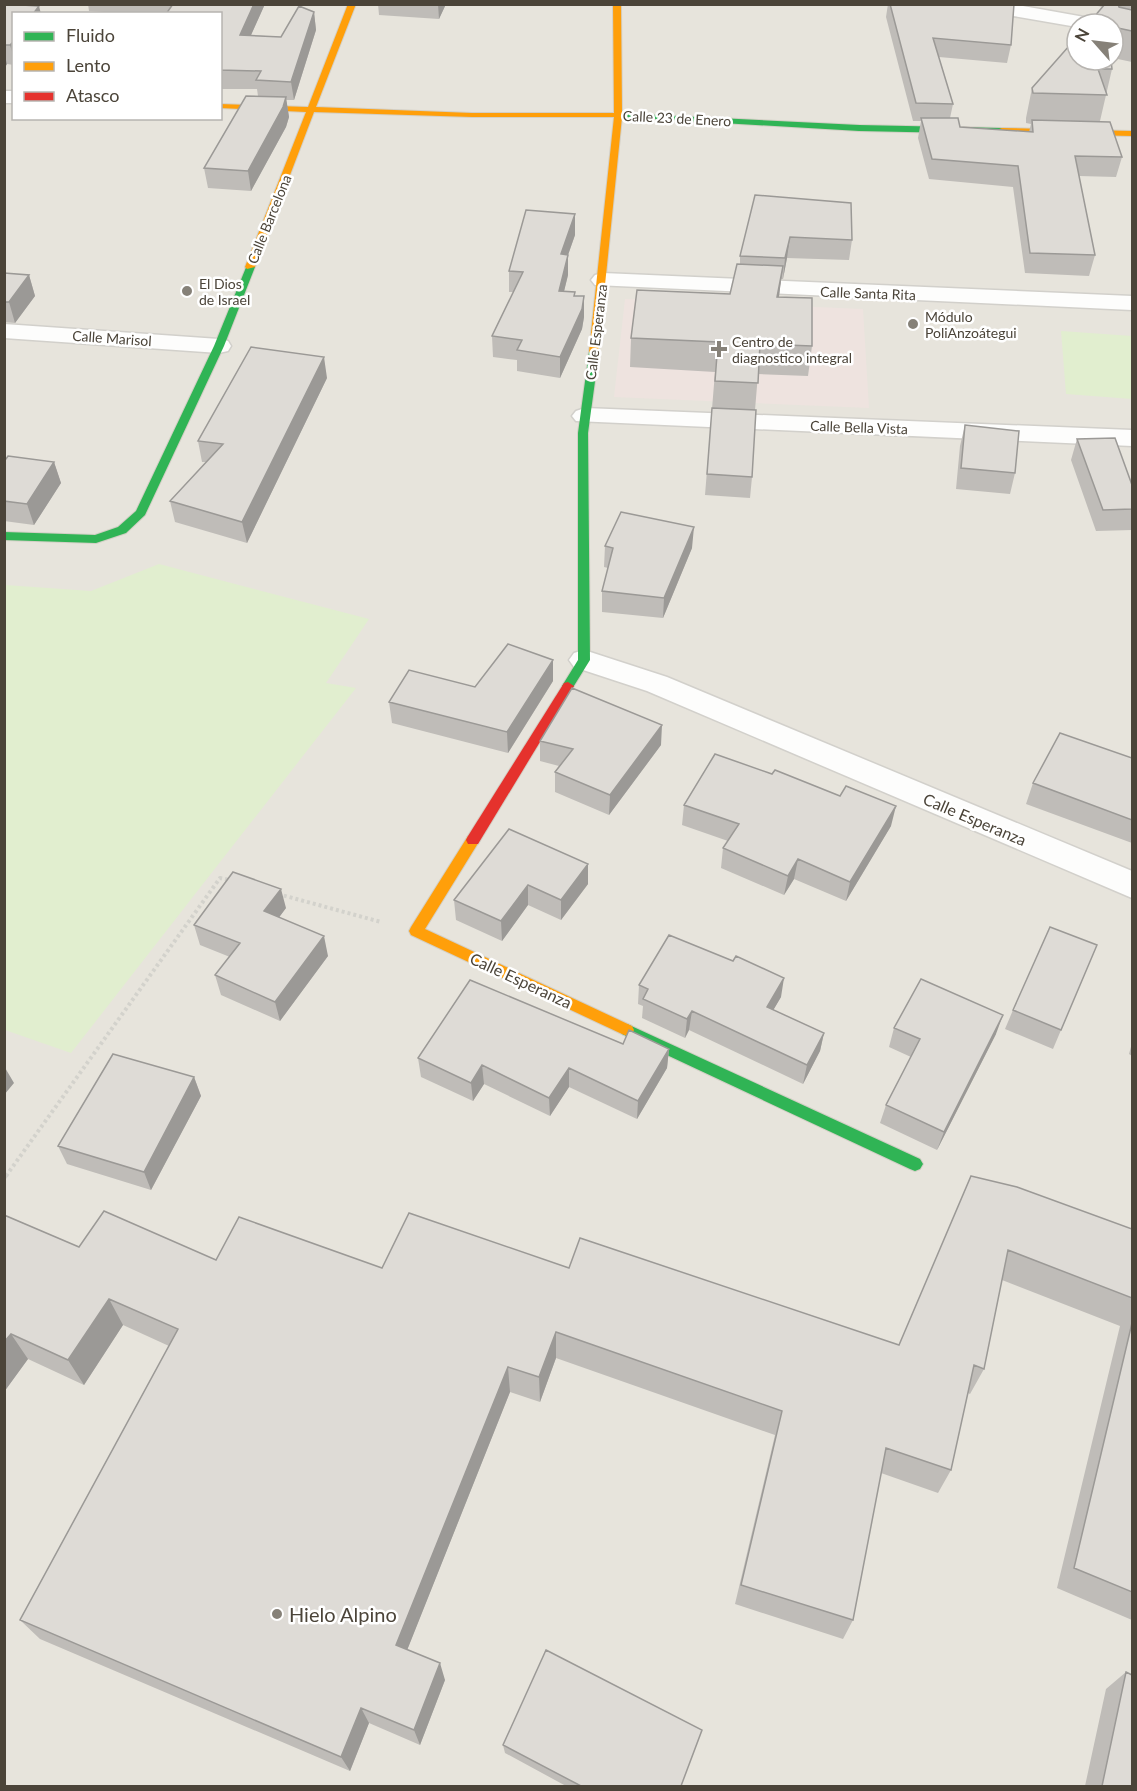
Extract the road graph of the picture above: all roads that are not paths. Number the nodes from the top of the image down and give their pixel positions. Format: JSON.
{"nodes":[{"id":1,"x":352,"y":4,"type":"edge"},
{"id":2,"x":617,"y":4,"type":"edge"},
{"id":3,"x":978,"y":4,"type":"edge"},
{"id":4,"x":1065,"y":20,"type":"edge"},
{"id":5,"x":222,"y":106,"type":"edge"},
{"id":6,"x":312,"y":109,"type":"junction"},
{"id":7,"x":618,"y":115,"type":"junction"},
{"id":8,"x":1132,"y":134,"type":"edge"},
{"id":9,"x":603,"y":280,"type":"junction"},
{"id":10,"x":1132,"y":303,"type":"edge"},
{"id":11,"x":4,"y":331,"type":"edge"},
{"id":12,"x":219,"y":345,"type":"junction"},
{"id":13,"x":585,"y":416,"type":"junction"},
{"id":14,"x":1132,"y":438,"type":"edge"},
{"id":15,"x":4,"y":536,"type":"edge"},
{"id":16,"x":584,"y":660,"type":"junction"},
{"id":17,"x":1132,"y":885,"type":"edge"},
{"id":18,"x":915,"y":1164,"type":"dead end"}],
"edges":[{"from":1,"to":6,"type":"street","name":"Calle Barcelona"},
{"from":2,"to":7,"type":"street","name":"Calle Esperanza"},
{"from":3,"to":4,"type":"street"},
{"from":5,"to":6,"type":"street","name":"Calle 23 de Enero"},
{"from":6,"to":7,"type":"street","name":"Calle 23 de Enero"},
{"from":6,"to":12,"type":"street","name":"Calle Barcelona"},
{"from":7,"to":8,"type":"street","name":"Calle 23 de Enero"},
{"from":7,"to":9,"type":"street","name":"Calle Esperanza"},
{"from":9,"to":10,"type":"street","name":"Calle Santa Rita"},
{"from":9,"to":13,"type":"street","name":"Calle Esperanza"},
{"from":11,"to":12,"type":"street","name":"Calle Marisol"},
{"from":12,"to":15,"type":"street","name":"Calle Barcelona"},
{"from":13,"to":14,"type":"street","name":"Calle Bella Vista"},
{"from":13,"to":16,"type":"street","name":"Calle Esperanza"},
{"from":16,"to":17,"type":"street","name":"Calle Esperanza"},
{"from":16,"to":18,"type":"street","name":"Calle Esperanza"}]}
